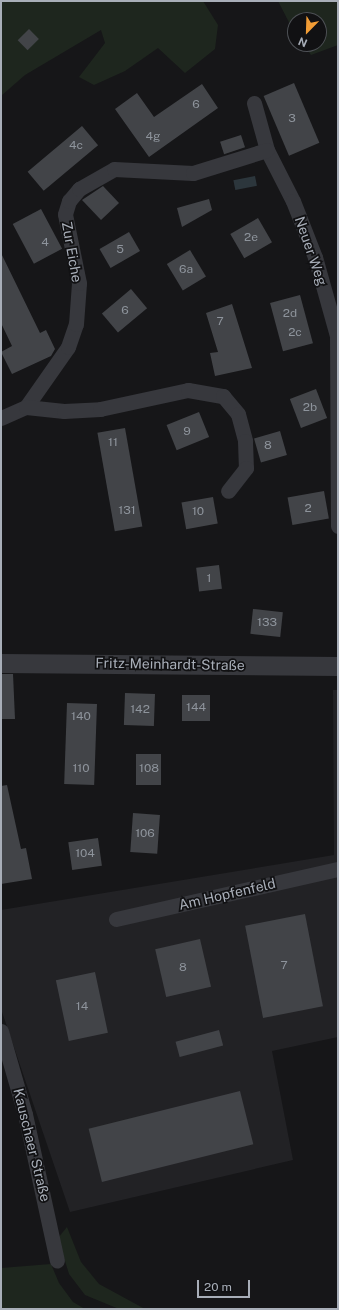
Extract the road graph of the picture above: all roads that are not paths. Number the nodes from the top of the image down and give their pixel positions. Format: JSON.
{"nodes":[{"id":1,"x":254,"y":103,"type":"dead end"},
{"id":2,"x":267,"y":150,"type":"junction"},
{"id":3,"x":26,"y":407,"type":"junction"},
{"id":4,"x":1,"y":418,"type":"edge"},
{"id":5,"x":228,"y":491,"type":"dead end"},
{"id":6,"x":338,"y":526,"type":"edge"},
{"id":7,"x":1,"y":663,"type":"edge"},
{"id":8,"x":338,"y":666,"type":"edge"},
{"id":9,"x":338,"y":869,"type":"edge"},
{"id":10,"x":116,"y":920,"type":"dead end"},
{"id":11,"x":1,"y":1031,"type":"edge"},
{"id":12,"x":57,"y":1261,"type":"dead end"}],
"edges":[{"from":1,"to":2,"type":"street","name":"Neuer Weg"},
{"from":2,"to":3,"type":"street","name":"Zur Eiche"},
{"from":2,"to":6,"type":"street","name":"Neuer Weg"},
{"from":3,"to":4,"type":"street"},
{"from":3,"to":5,"type":"street"},
{"from":7,"to":8,"type":"street","name":"Fritz-Meinhardt-Straße"},
{"from":9,"to":10,"type":"street","name":"Am Hopfenfeld"},
{"from":11,"to":12,"type":"street","name":"Kauschaer Straße"}]}
